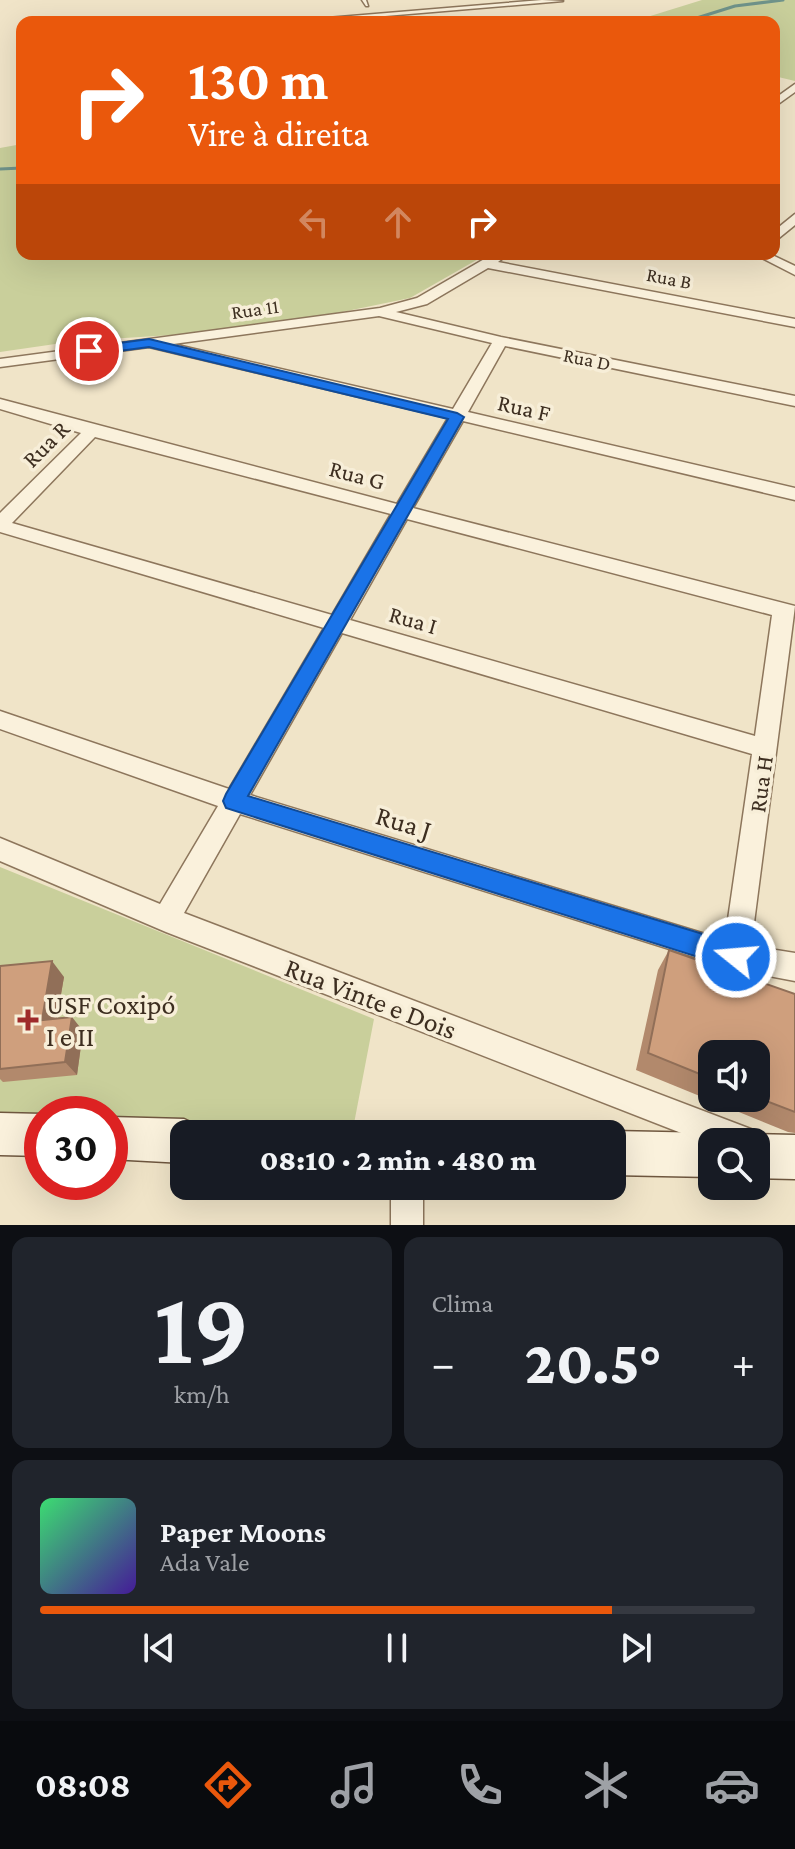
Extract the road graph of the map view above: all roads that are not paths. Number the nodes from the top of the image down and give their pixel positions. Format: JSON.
{"nodes":[{"id":1,"x":559,"y":1,"type":"edge"},
{"id":2,"x":519,"y":2,"type":"edge"},
{"id":3,"x":372,"y":16,"type":"edge"},
{"id":4,"x":795,"y":218,"type":"edge"},
{"id":5,"x":780,"y":232,"type":"edge"},
{"id":6,"x":494,"y":260,"type":"edge"},
{"id":7,"x":772,"y":260,"type":"edge"},
{"id":8,"x":488,"y":264,"type":"junction"},
{"id":9,"x":795,"y":271,"type":"edge"},
{"id":10,"x":380,"y":312,"type":"junction"},
{"id":11,"x":795,"y":323,"type":"edge"},
{"id":12,"x":501,"y":341,"type":"junction"},
{"id":13,"x":149,"y":343,"type":"junction"},
{"id":14,"x":0,"y":363,"type":"edge"},
{"id":15,"x":795,"y":401,"type":"edge"},
{"id":16,"x":0,"y":404,"type":"edge"},
{"id":17,"x":457,"y":417,"type":"junction"},
{"id":18,"x":92,"y":431,"type":"junction"},
{"id":19,"x":795,"y":494,"type":"edge"},
{"id":20,"x":402,"y":511,"type":"junction"},
{"id":21,"x":0,"y":525,"type":"edge"},
{"id":22,"x":789,"y":612,"type":"edge"},
{"id":23,"x":338,"y":625,"type":"junction"},
{"id":24,"x":0,"y":720,"type":"edge"},
{"id":25,"x":766,"y":749,"type":"junction"},
{"id":26,"x":234,"y":801,"type":"junction"},
{"id":27,"x":0,"y":849,"type":"edge"},
{"id":28,"x":166,"y":919,"type":"junction"},
{"id":29,"x":736,"y":957,"type":"junction"},
{"id":30,"x":795,"y":967,"type":"edge"},
{"id":31,"x":705,"y":1128,"type":"edge"},
{"id":32,"x":0,"y":1134,"type":"edge"},
{"id":33,"x":24,"y":1135,"type":"edge"},
{"id":34,"x":128,"y":1139,"type":"edge"},
{"id":35,"x":170,"y":1140,"type":"edge"},
{"id":36,"x":626,"y":1153,"type":"edge"},
{"id":37,"x":698,"y":1155,"type":"edge"},
{"id":38,"x":407,"y":1200,"type":"edge"},
{"id":39,"x":407,"y":1225,"type":"edge"}],
"edges":[{"from":1,"to":2,"type":"street"},
{"from":2,"to":3,"type":"street"},
{"from":4,"to":5,"type":"street"},
{"from":6,"to":8,"type":"street","name":"Rua 11"},
{"from":7,"to":9,"type":"street"},
{"from":8,"to":10,"type":"street","name":"Rua 11"},
{"from":8,"to":11,"type":"street","name":"Rua B"},
{"from":10,"to":12,"type":"street","name":"Rua D"},
{"from":10,"to":13,"type":"street","name":"Rua 11"},
{"from":12,"to":15,"type":"street","name":"Rua D"},
{"from":12,"to":17,"type":"street"},
{"from":13,"to":14,"type":"street","name":"Rua 11"},
{"from":13,"to":17,"type":"street","name":"Rua F"},
{"from":16,"to":18,"type":"street","name":"Rua G"},
{"from":17,"to":19,"type":"street","name":"Rua F"},
{"from":17,"to":20,"type":"street"},
{"from":18,"to":20,"type":"street","name":"Rua G"},
{"from":18,"to":21,"type":"street","name":"Rua R"},
{"from":20,"to":22,"type":"street","name":"Rua G"},
{"from":20,"to":23,"type":"street"},
{"from":21,"to":23,"type":"street","name":"Rua I"},
{"from":22,"to":25,"type":"street","name":"Rua H"},
{"from":23,"to":25,"type":"street","name":"Rua I"},
{"from":23,"to":26,"type":"street"},
{"from":24,"to":26,"type":"street","name":"Rua J"},
{"from":25,"to":29,"type":"street","name":"Rua H"},
{"from":26,"to":28,"type":"street"},
{"from":26,"to":29,"type":"street","name":"Rua J"},
{"from":27,"to":28,"type":"street","name":"Rua Vinte e Dois"},
{"from":28,"to":31,"type":"street","name":"Rua Vinte e Dois"},
{"from":29,"to":30,"type":"street","name":"Rua J"},
{"from":32,"to":33,"type":"street"},
{"from":34,"to":35,"type":"street"},
{"from":36,"to":37,"type":"street"},
{"from":38,"to":39,"type":"street"}]}
